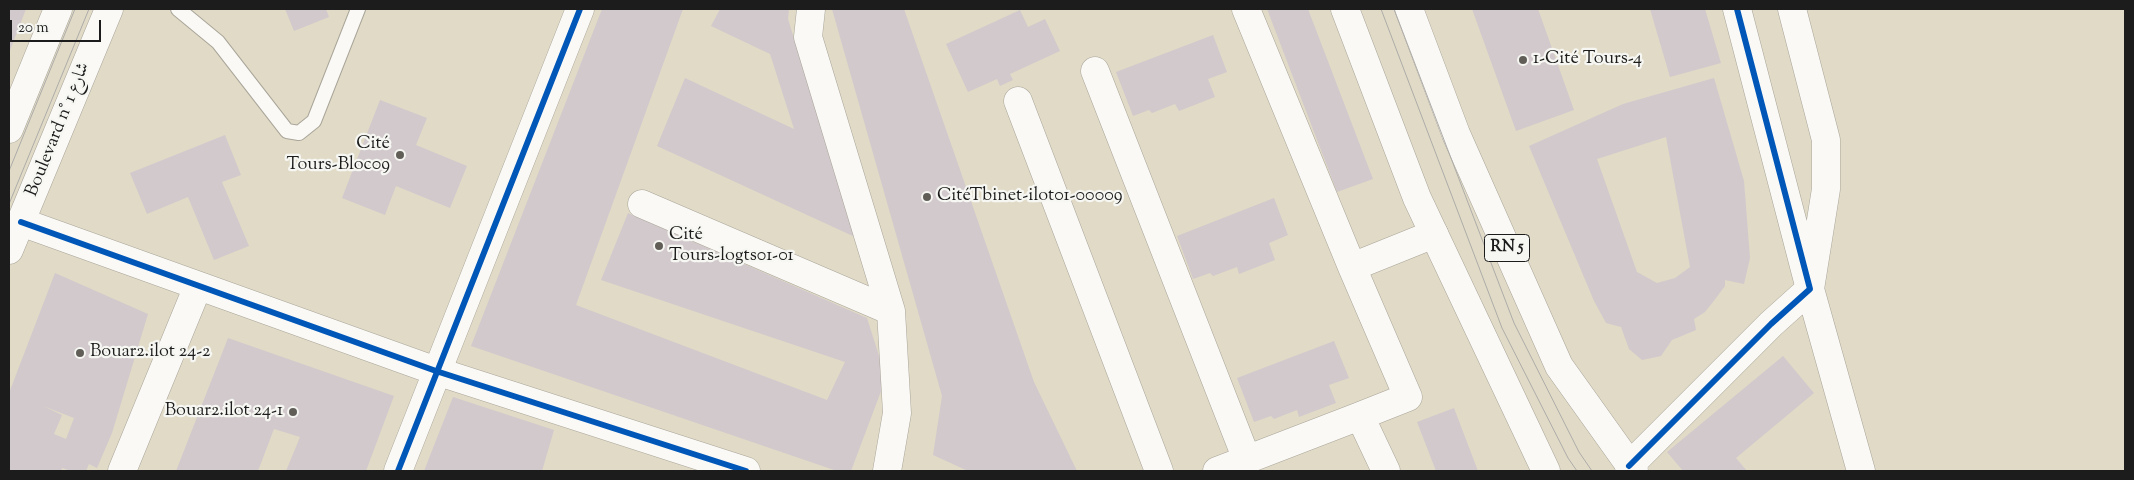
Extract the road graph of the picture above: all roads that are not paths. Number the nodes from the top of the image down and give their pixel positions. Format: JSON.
{"nodes":[{"id":1,"x":58,"y":9,"type":"edge"},
{"id":2,"x":109,"y":9,"type":"edge"},
{"id":3,"x":178,"y":9,"type":"edge"},
{"id":4,"x":358,"y":9,"type":"edge"},
{"id":5,"x":580,"y":9,"type":"edge"},
{"id":6,"x":811,"y":9,"type":"edge"},
{"id":7,"x":1246,"y":9,"type":"edge"},
{"id":8,"x":1345,"y":9,"type":"edge"},
{"id":9,"x":1409,"y":9,"type":"edge"},
{"id":10,"x":1737,"y":9,"type":"edge"},
{"id":11,"x":1792,"y":9,"type":"edge"},
{"id":12,"x":1095,"y":71,"type":"dead end"},
{"id":13,"x":1018,"y":101,"type":"dead end"},
{"id":14,"x":9,"y":129,"type":"edge"},
{"id":15,"x":642,"y":204,"type":"dead end"},
{"id":16,"x":21,"y":222,"type":"junction"},
{"id":17,"x":1434,"y":234,"type":"junction"},
{"id":18,"x":9,"y":250,"type":"edge"},
{"id":19,"x":1352,"y":267,"type":"junction"},
{"id":20,"x":198,"y":286,"type":"junction"},
{"id":21,"x":1810,"y":289,"type":"junction"},
{"id":22,"x":891,"y":311,"type":"junction"},
{"id":23,"x":436,"y":371,"type":"junction"},
{"id":24,"x":1360,"y":416,"type":"junction"},
{"id":25,"x":1247,"y":460,"type":"junction"},
{"id":26,"x":1631,"y":468,"type":"edge"},
{"id":27,"x":122,"y":471,"type":"edge"},
{"id":28,"x":398,"y":471,"type":"edge"},
{"id":29,"x":746,"y":471,"type":"edge"},
{"id":30,"x":887,"y":471,"type":"edge"},
{"id":31,"x":1159,"y":471,"type":"edge"},
{"id":32,"x":1217,"y":471,"type":"edge"},
{"id":33,"x":1386,"y":471,"type":"edge"},
{"id":34,"x":1546,"y":471,"type":"edge"},
{"id":35,"x":1861,"y":471,"type":"edge"}],
"edges":[{"from":1,"to":14,"type":"street"},
{"from":2,"to":16,"type":"street","name":"Boulevard n° شارع 1"},
{"from":3,"to":4,"type":"lane"},
{"from":5,"to":23,"type":"street"},
{"from":6,"to":22,"type":"street"},
{"from":7,"to":19,"type":"street"},
{"from":8,"to":17,"type":"street"},
{"from":9,"to":26,"type":"street","number":"RN 5"},
{"from":10,"to":21,"type":"street"},
{"from":11,"to":21,"type":"street"},
{"from":12,"to":25,"type":"street"},
{"from":13,"to":31,"type":"street"},
{"from":15,"to":22,"type":"street"},
{"from":16,"to":18,"type":"street","name":"Boulevard n° شارع 1"},
{"from":16,"to":20,"type":"street"},
{"from":17,"to":19,"type":"street"},
{"from":17,"to":34,"type":"street"},
{"from":19,"to":24,"type":"street"},
{"from":20,"to":23,"type":"street"},
{"from":20,"to":27,"type":"street"},
{"from":21,"to":26,"type":"street"},
{"from":21,"to":35,"type":"street"},
{"from":22,"to":30,"type":"street"},
{"from":23,"to":28,"type":"street"},
{"from":23,"to":29,"type":"street"},
{"from":24,"to":25,"type":"street"},
{"from":24,"to":33,"type":"street"},
{"from":25,"to":32,"type":"street"}]}
